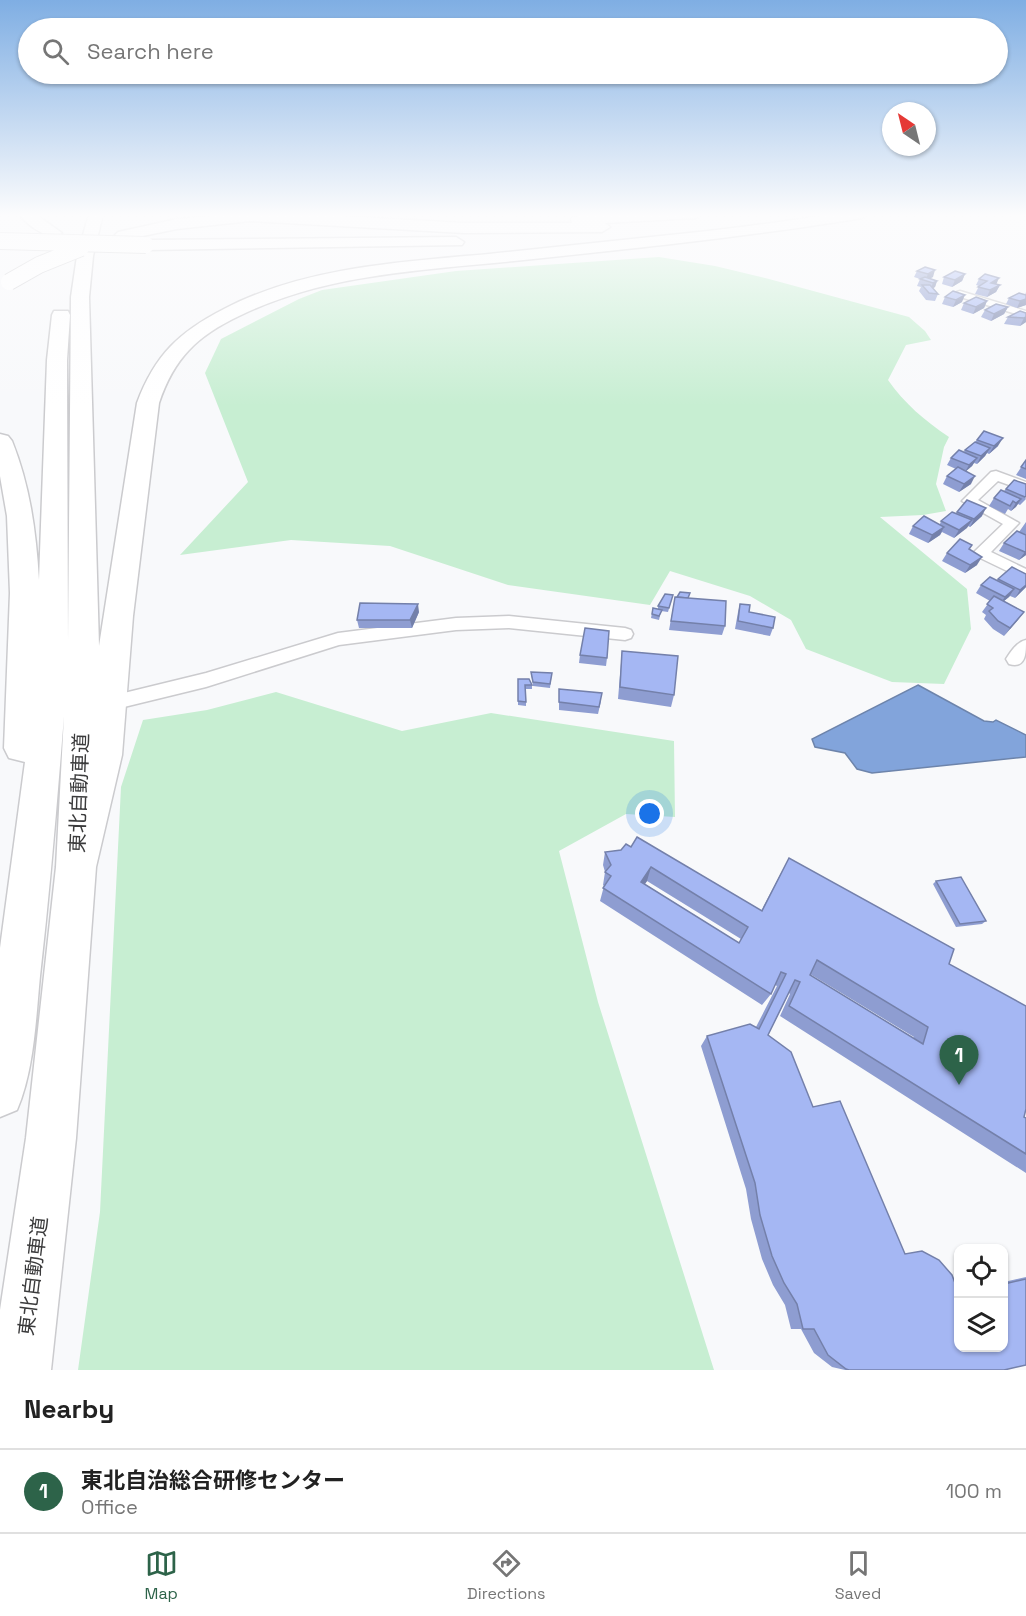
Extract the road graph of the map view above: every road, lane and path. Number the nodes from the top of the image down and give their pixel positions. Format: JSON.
{"nodes":[{"id":1,"x":19,"y":278,"type":"edge"},
{"id":2,"x":67,"y":278,"type":"edge"},
{"id":3,"x":82,"y":278,"type":"edge"},
{"id":4,"x":342,"y":278,"type":"edge"},
{"id":5,"x":5,"y":285,"type":"edge"},
{"id":6,"x":960,"y":294,"type":"edge"},
{"id":7,"x":1026,"y":314,"type":"edge"},
{"id":8,"x":0,"y":441,"type":"edge"},
{"id":9,"x":1026,"y":488,"type":"edge"},
{"id":10,"x":1026,"y":575,"type":"edge"},
{"id":11,"x":625,"y":634,"type":"dead end"},
{"id":12,"x":124,"y":700,"type":"dead end"},
{"id":13,"x":76,"y":867,"type":"junction"},
{"id":14,"x":0,"y":1031,"type":"edge"},
{"id":15,"x":0,"y":1093,"type":"edge"},
{"id":16,"x":21,"y":1370,"type":"edge"}],
"edges":[{"from":1,"to":5,"type":"highway","bridge":true},
{"from":2,"to":15,"type":"highway","name":"東北自動車道"},
{"from":3,"to":13,"type":"highway","name":"東北自動車道"},
{"from":4,"to":13,"type":"highway"},
{"from":6,"to":7,"type":"street"},
{"from":8,"to":14,"type":"highway"},
{"from":9,"to":10,"type":"street"},
{"from":11,"to":12,"type":"street"},
{"from":13,"to":16,"type":"highway","name":"東北自動車道"}]}
